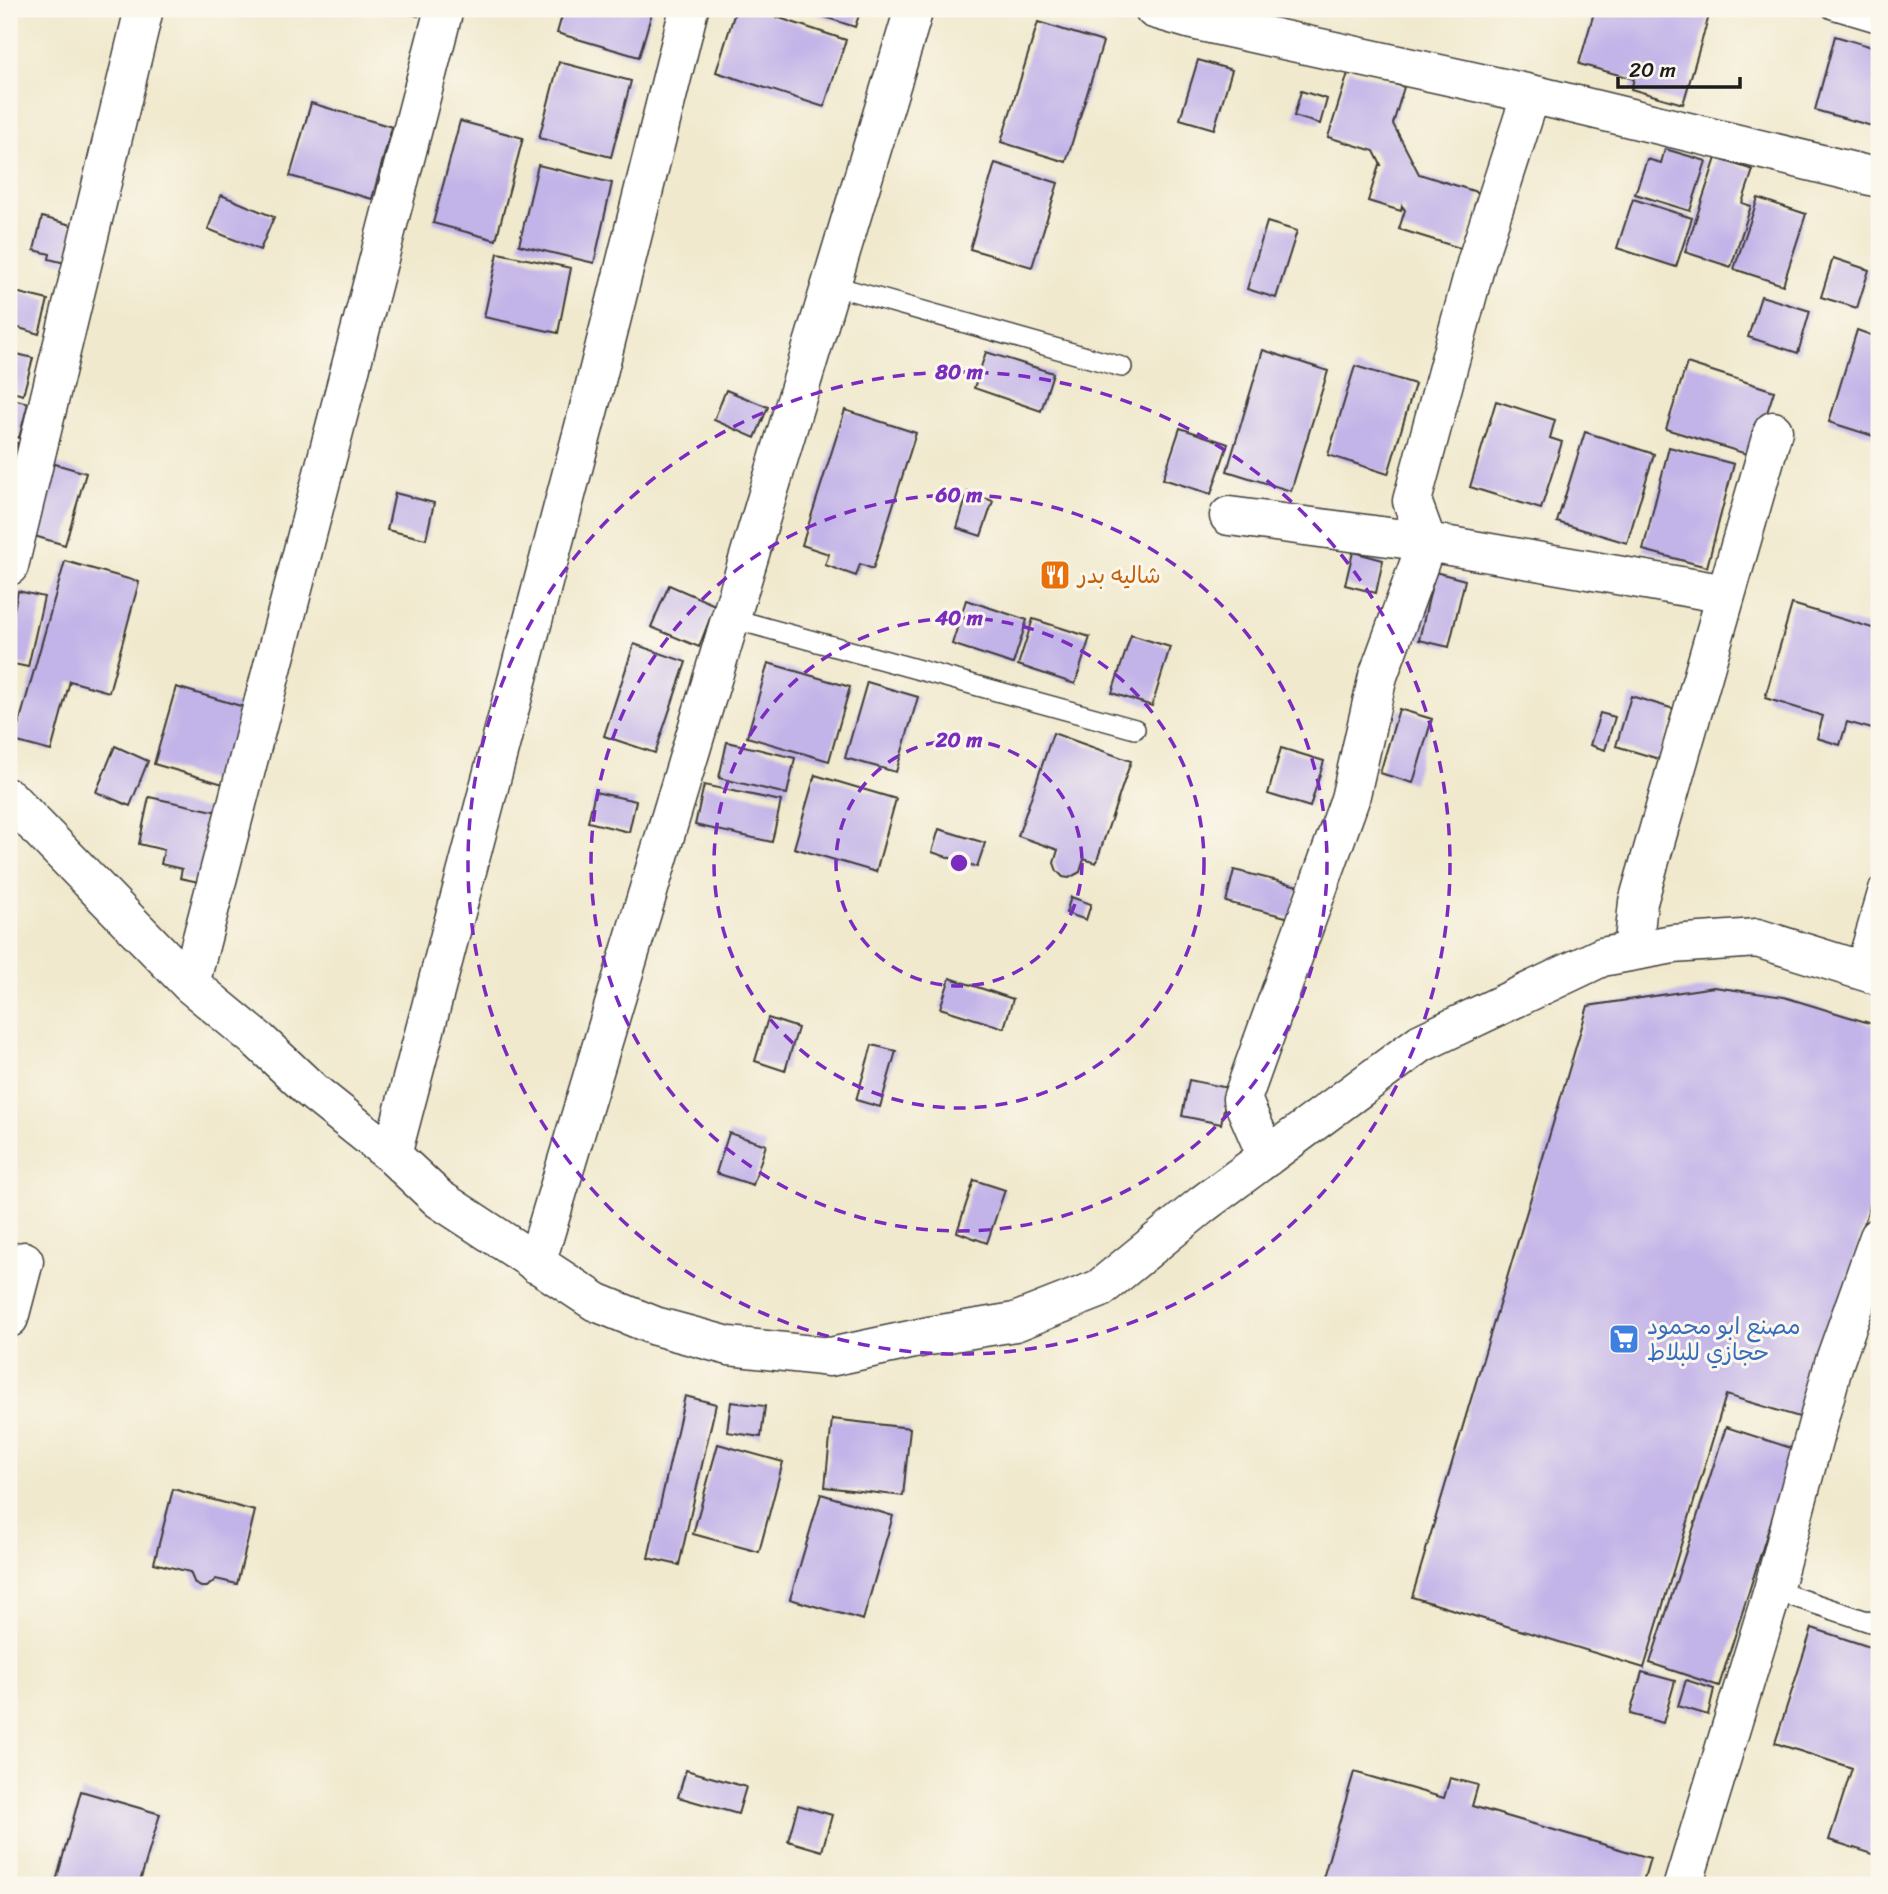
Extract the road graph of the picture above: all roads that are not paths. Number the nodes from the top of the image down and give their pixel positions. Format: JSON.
{"nodes":[{"id":1,"x":144,"y":9,"type":"edge"},
{"id":2,"x":444,"y":9,"type":"edge"},
{"id":3,"x":689,"y":9,"type":"edge"},
{"id":4,"x":914,"y":9,"type":"edge"},
{"id":5,"x":1154,"y":9,"type":"edge"},
{"id":6,"x":1832,"y":9,"type":"edge"},
{"id":7,"x":1193,"y":14,"type":"edge"},
{"id":8,"x":1879,"y":23,"type":"edge"},
{"id":9,"x":1531,"y":94,"type":"junction"},
{"id":10,"x":1879,"y":178,"type":"edge"},
{"id":11,"x":831,"y":285,"type":"junction"},
{"id":12,"x":1122,"y":367,"type":"dead end"},
{"id":13,"x":1773,"y":431,"type":"dead end"},
{"id":14,"x":1229,"y":516,"type":"dead end"},
{"id":15,"x":1427,"y":542,"type":"junction"},
{"id":16,"x":9,"y":566,"type":"edge"},
{"id":17,"x":1726,"y":594,"type":"junction"},
{"id":18,"x":730,"y":618,"type":"junction"},
{"id":19,"x":1135,"y":729,"type":"dead end"},
{"id":20,"x":9,"y":798,"type":"edge"},
{"id":21,"x":1879,"y":887,"type":"edge"},
{"id":22,"x":1633,"y":951,"type":"junction"},
{"id":23,"x":1867,"y":972,"type":"edge"},
{"id":24,"x":190,"y":984,"type":"junction"},
{"id":25,"x":392,"y":1155,"type":"junction"},
{"id":26,"x":1266,"y":1157,"type":"junction"},
{"id":27,"x":1879,"y":1237,"type":"edge"},
{"id":28,"x":24,"y":1261,"type":"dead end"},
{"id":29,"x":536,"y":1264,"type":"junction"},
{"id":30,"x":9,"y":1318,"type":"edge"},
{"id":31,"x":1773,"y":1590,"type":"junction"},
{"id":32,"x":1879,"y":1625,"type":"edge"},
{"id":33,"x":1683,"y":1885,"type":"edge"}],
"edges":[{"from":1,"to":16,"type":"street"},
{"from":2,"to":24,"type":"street"},
{"from":3,"to":25,"type":"street"},
{"from":4,"to":11,"type":"street"},
{"from":5,"to":7,"type":"street"},
{"from":6,"to":8,"type":"lane"},
{"from":7,"to":9,"type":"street"},
{"from":9,"to":10,"type":"street"},
{"from":9,"to":15,"type":"street"},
{"from":11,"to":12,"type":"lane"},
{"from":11,"to":18,"type":"street"},
{"from":13,"to":17,"type":"street"},
{"from":14,"to":15,"type":"street"},
{"from":15,"to":17,"type":"street"},
{"from":15,"to":26,"type":"street"},
{"from":17,"to":22,"type":"street"},
{"from":18,"to":19,"type":"lane"},
{"from":18,"to":29,"type":"street"},
{"from":20,"to":24,"type":"street"},
{"from":21,"to":23,"type":"lane"},
{"from":22,"to":23,"type":"street"},
{"from":22,"to":26,"type":"street"},
{"from":24,"to":25,"type":"street"},
{"from":25,"to":29,"type":"street"},
{"from":26,"to":29,"type":"street"},
{"from":27,"to":31,"type":"street"},
{"from":28,"to":30,"type":"street"},
{"from":31,"to":32,"type":"lane"},
{"from":31,"to":33,"type":"street"}]}
